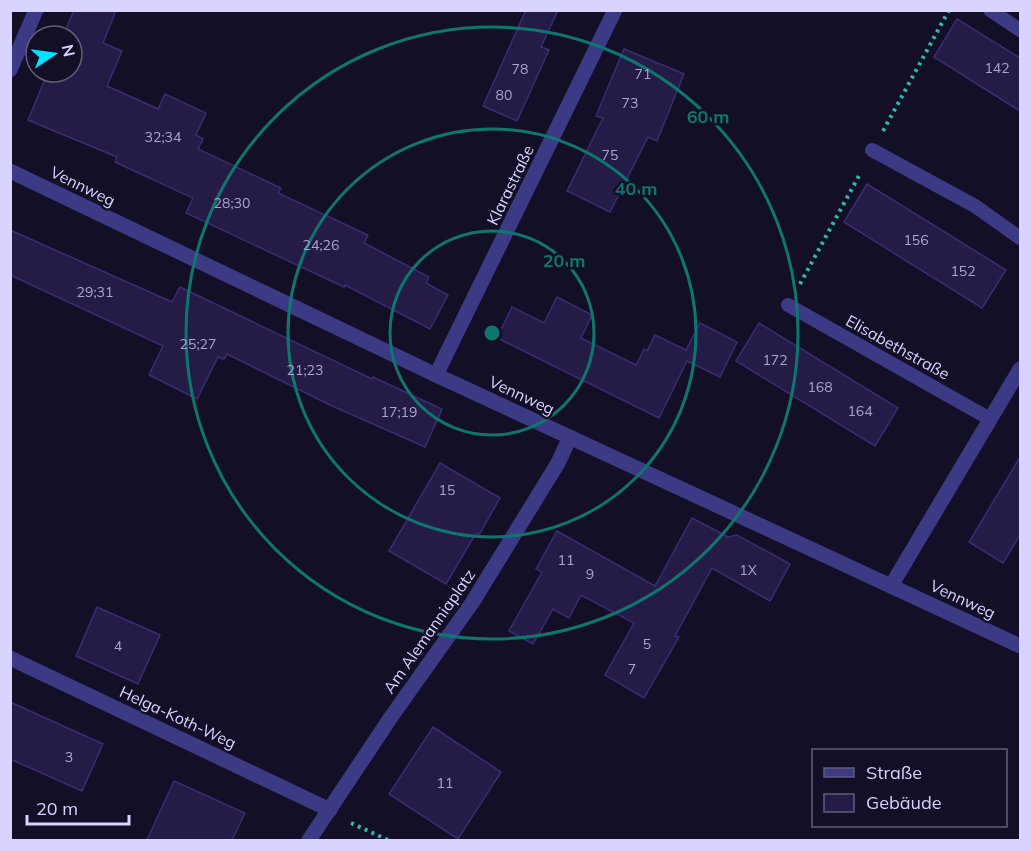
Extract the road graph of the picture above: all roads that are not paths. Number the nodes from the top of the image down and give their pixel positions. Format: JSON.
{"nodes":[{"id":1,"x":36,"y":10,"type":"edge"},
{"id":2,"x":615,"y":10,"type":"edge"},
{"id":3,"x":990,"y":10,"type":"edge"},
{"id":4,"x":1020,"y":30,"type":"edge"},
{"id":5,"x":10,"y":70,"type":"edge"},
{"id":6,"x":872,"y":150,"type":"dead end"},
{"id":7,"x":10,"y":171,"type":"edge"},
{"id":8,"x":1020,"y":238,"type":"edge"},
{"id":9,"x":788,"y":305,"type":"dead end"},
{"id":10,"x":1020,"y":369,"type":"edge"},
{"id":11,"x":436,"y":375,"type":"junction"},
{"id":12,"x":990,"y":419,"type":"junction"},
{"id":13,"x":570,"y":437,"type":"junction"},
{"id":14,"x":891,"y":586,"type":"junction"},
{"id":15,"x":1020,"y":646,"type":"edge"},
{"id":16,"x":10,"y":657,"type":"edge"},
{"id":17,"x":330,"y":810,"type":"junction"},
{"id":18,"x":309,"y":840,"type":"edge"}],
"edges":[{"from":1,"to":5,"type":"street"},
{"from":2,"to":11,"type":"street","name":"Klarastraße"},
{"from":3,"to":4,"type":"lane"},
{"from":6,"to":8,"type":"lane"},
{"from":7,"to":11,"type":"street","name":"Vennweg"},
{"from":9,"to":12,"type":"lane","name":"Elisabethstraße"},
{"from":10,"to":12,"type":"street"},
{"from":11,"to":13,"type":"street","name":"Vennweg"},
{"from":12,"to":14,"type":"street"},
{"from":13,"to":14,"type":"street","name":"Vennweg"},
{"from":13,"to":17,"type":"street","name":"Am Alemanniaplatz"},
{"from":14,"to":15,"type":"street","name":"Vennweg"},
{"from":16,"to":17,"type":"street","name":"Helga-Koth-Weg"},
{"from":17,"to":18,"type":"street","name":"Am Alemanniaplatz"}]}
